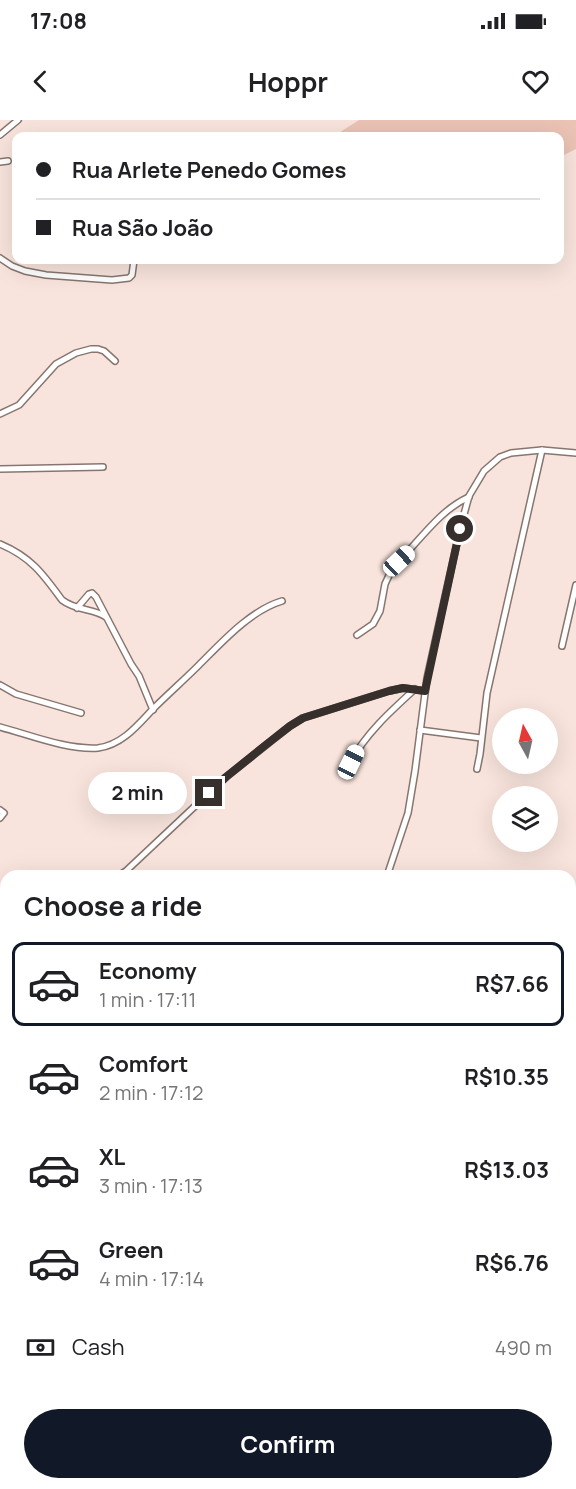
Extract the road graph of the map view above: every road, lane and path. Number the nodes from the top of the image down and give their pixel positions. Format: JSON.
{"nodes":[{"id":1,"x":18,"y":120,"type":"edge"},
{"id":2,"x":0,"y":135,"type":"edge"},
{"id":3,"x":8,"y":161,"type":"dead end"},
{"id":4,"x":0,"y":162,"type":"edge"},
{"id":5,"x":0,"y":258,"type":"edge"},
{"id":6,"x":133,"y":264,"type":"edge"},
{"id":7,"x":115,"y":361,"type":"dead end"},
{"id":8,"x":0,"y":414,"type":"edge"},
{"id":9,"x":542,"y":450,"type":"junction"},
{"id":10,"x":576,"y":453,"type":"edge"},
{"id":11,"x":104,"y":467,"type":"dead end"},
{"id":12,"x":0,"y":469,"type":"edge"},
{"id":13,"x":469,"y":496,"type":"junction"},
{"id":14,"x":0,"y":544,"type":"edge"},
{"id":15,"x":576,"y":585,"type":"edge"},
{"id":16,"x":282,"y":601,"type":"dead end"},
{"id":17,"x":77,"y":608,"type":"junction"},
{"id":18,"x":109,"y":619,"type":"junction"},
{"id":19,"x":357,"y":635,"type":"dead end"},
{"id":20,"x":562,"y":646,"type":"dead end"},
{"id":21,"x":0,"y":685,"type":"edge"},
{"id":22,"x":416,"y":689,"type":"junction"},
{"id":23,"x":425,"y":691,"type":"junction"},
{"id":24,"x":153,"y":710,"type":"junction"},
{"id":25,"x":81,"y":713,"type":"dead end"},
{"id":26,"x":0,"y":727,"type":"edge"},
{"id":27,"x":420,"y":730,"type":"junction"},
{"id":28,"x":482,"y":738,"type":"junction"},
{"id":29,"x":351,"y":762,"type":"dead end"},
{"id":30,"x":477,"y":769,"type":"dead end"},
{"id":31,"x":126,"y":870,"type":"edge"},
{"id":32,"x":389,"y":870,"type":"edge"}],
"edges":[{"from":1,"to":2,"type":"street"},
{"from":3,"to":4,"type":"street"},
{"from":5,"to":6,"type":"street"},
{"from":7,"to":8,"type":"street"},
{"from":9,"to":10,"type":"street"},
{"from":9,"to":13,"type":"street"},
{"from":9,"to":28,"type":"street"},
{"from":11,"to":12,"type":"street"},
{"from":13,"to":19,"type":"street"},
{"from":13,"to":23,"type":"street"},
{"from":14,"to":17,"type":"street"},
{"from":15,"to":20,"type":"street"},
{"from":16,"to":24,"type":"street"},
{"from":17,"to":18,"type":"street"},
{"from":17,"to":18,"type":"street"},
{"from":18,"to":24,"type":"street"},
{"from":21,"to":25,"type":"street"},
{"from":22,"to":23,"type":"street"},
{"from":22,"to":29,"type":"street"},
{"from":22,"to":31,"type":"street"},
{"from":23,"to":27,"type":"street"},
{"from":24,"to":26,"type":"street"},
{"from":27,"to":28,"type":"street"},
{"from":27,"to":32,"type":"street"},
{"from":28,"to":30,"type":"street"}]}
